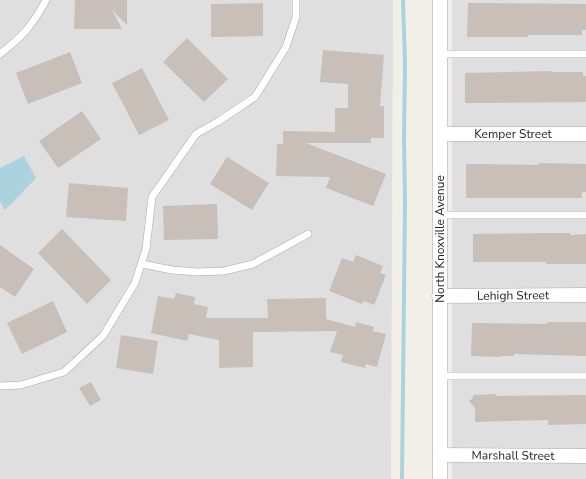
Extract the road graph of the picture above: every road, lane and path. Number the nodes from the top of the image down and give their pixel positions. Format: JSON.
{"nodes":[{"id":1,"x":46,"y":0,"type":"edge"},
{"id":2,"x":296,"y":0,"type":"edge"},
{"id":3,"x":440,"y":0,"type":"edge"},
{"id":4,"x":0,"y":54,"type":"edge"},
{"id":5,"x":440,"y":54,"type":"junction"},
{"id":6,"x":586,"y":54,"type":"edge"},
{"id":7,"x":441,"y":134,"type":"junction"},
{"id":8,"x":586,"y":134,"type":"edge"},
{"id":9,"x":586,"y":214,"type":"edge"},
{"id":10,"x":440,"y":216,"type":"junction"},
{"id":11,"x":308,"y":234,"type":"dead end"},
{"id":12,"x":142,"y":264,"type":"junction"},
{"id":13,"x":586,"y":295,"type":"edge"},
{"id":14,"x":439,"y":296,"type":"junction"},
{"id":15,"x":440,"y":376,"type":"junction"},
{"id":16,"x":586,"y":376,"type":"edge"},
{"id":17,"x":0,"y":386,"type":"edge"},
{"id":18,"x":440,"y":455,"type":"junction"},
{"id":19,"x":586,"y":456,"type":"edge"},
{"id":20,"x":440,"y":479,"type":"edge"}],
"edges":[{"from":1,"to":4,"type":"lane"},
{"from":2,"to":12,"type":"lane"},
{"from":3,"to":5,"type":"street","name":"North Knoxville Avenue"},
{"from":5,"to":6,"type":"lane"},
{"from":5,"to":7,"type":"street","name":"North Knoxville Avenue"},
{"from":7,"to":8,"type":"street","name":"Kemper Street"},
{"from":7,"to":10,"type":"street","name":"North Knoxville Avenue"},
{"from":9,"to":10,"type":"lane"},
{"from":10,"to":14,"type":"street","name":"North Knoxville Avenue"},
{"from":11,"to":12,"type":"lane"},
{"from":12,"to":17,"type":"lane"},
{"from":13,"to":14,"type":"street","name":"Lehigh Street"},
{"from":14,"to":15,"type":"street","name":"North Knoxville Avenue"},
{"from":15,"to":16,"type":"lane"},
{"from":15,"to":18,"type":"street","name":"North Knoxville Avenue"},
{"from":18,"to":19,"type":"street","name":"Marshall Street"},
{"from":18,"to":20,"type":"street","name":"North Knoxville Avenue"}]}
